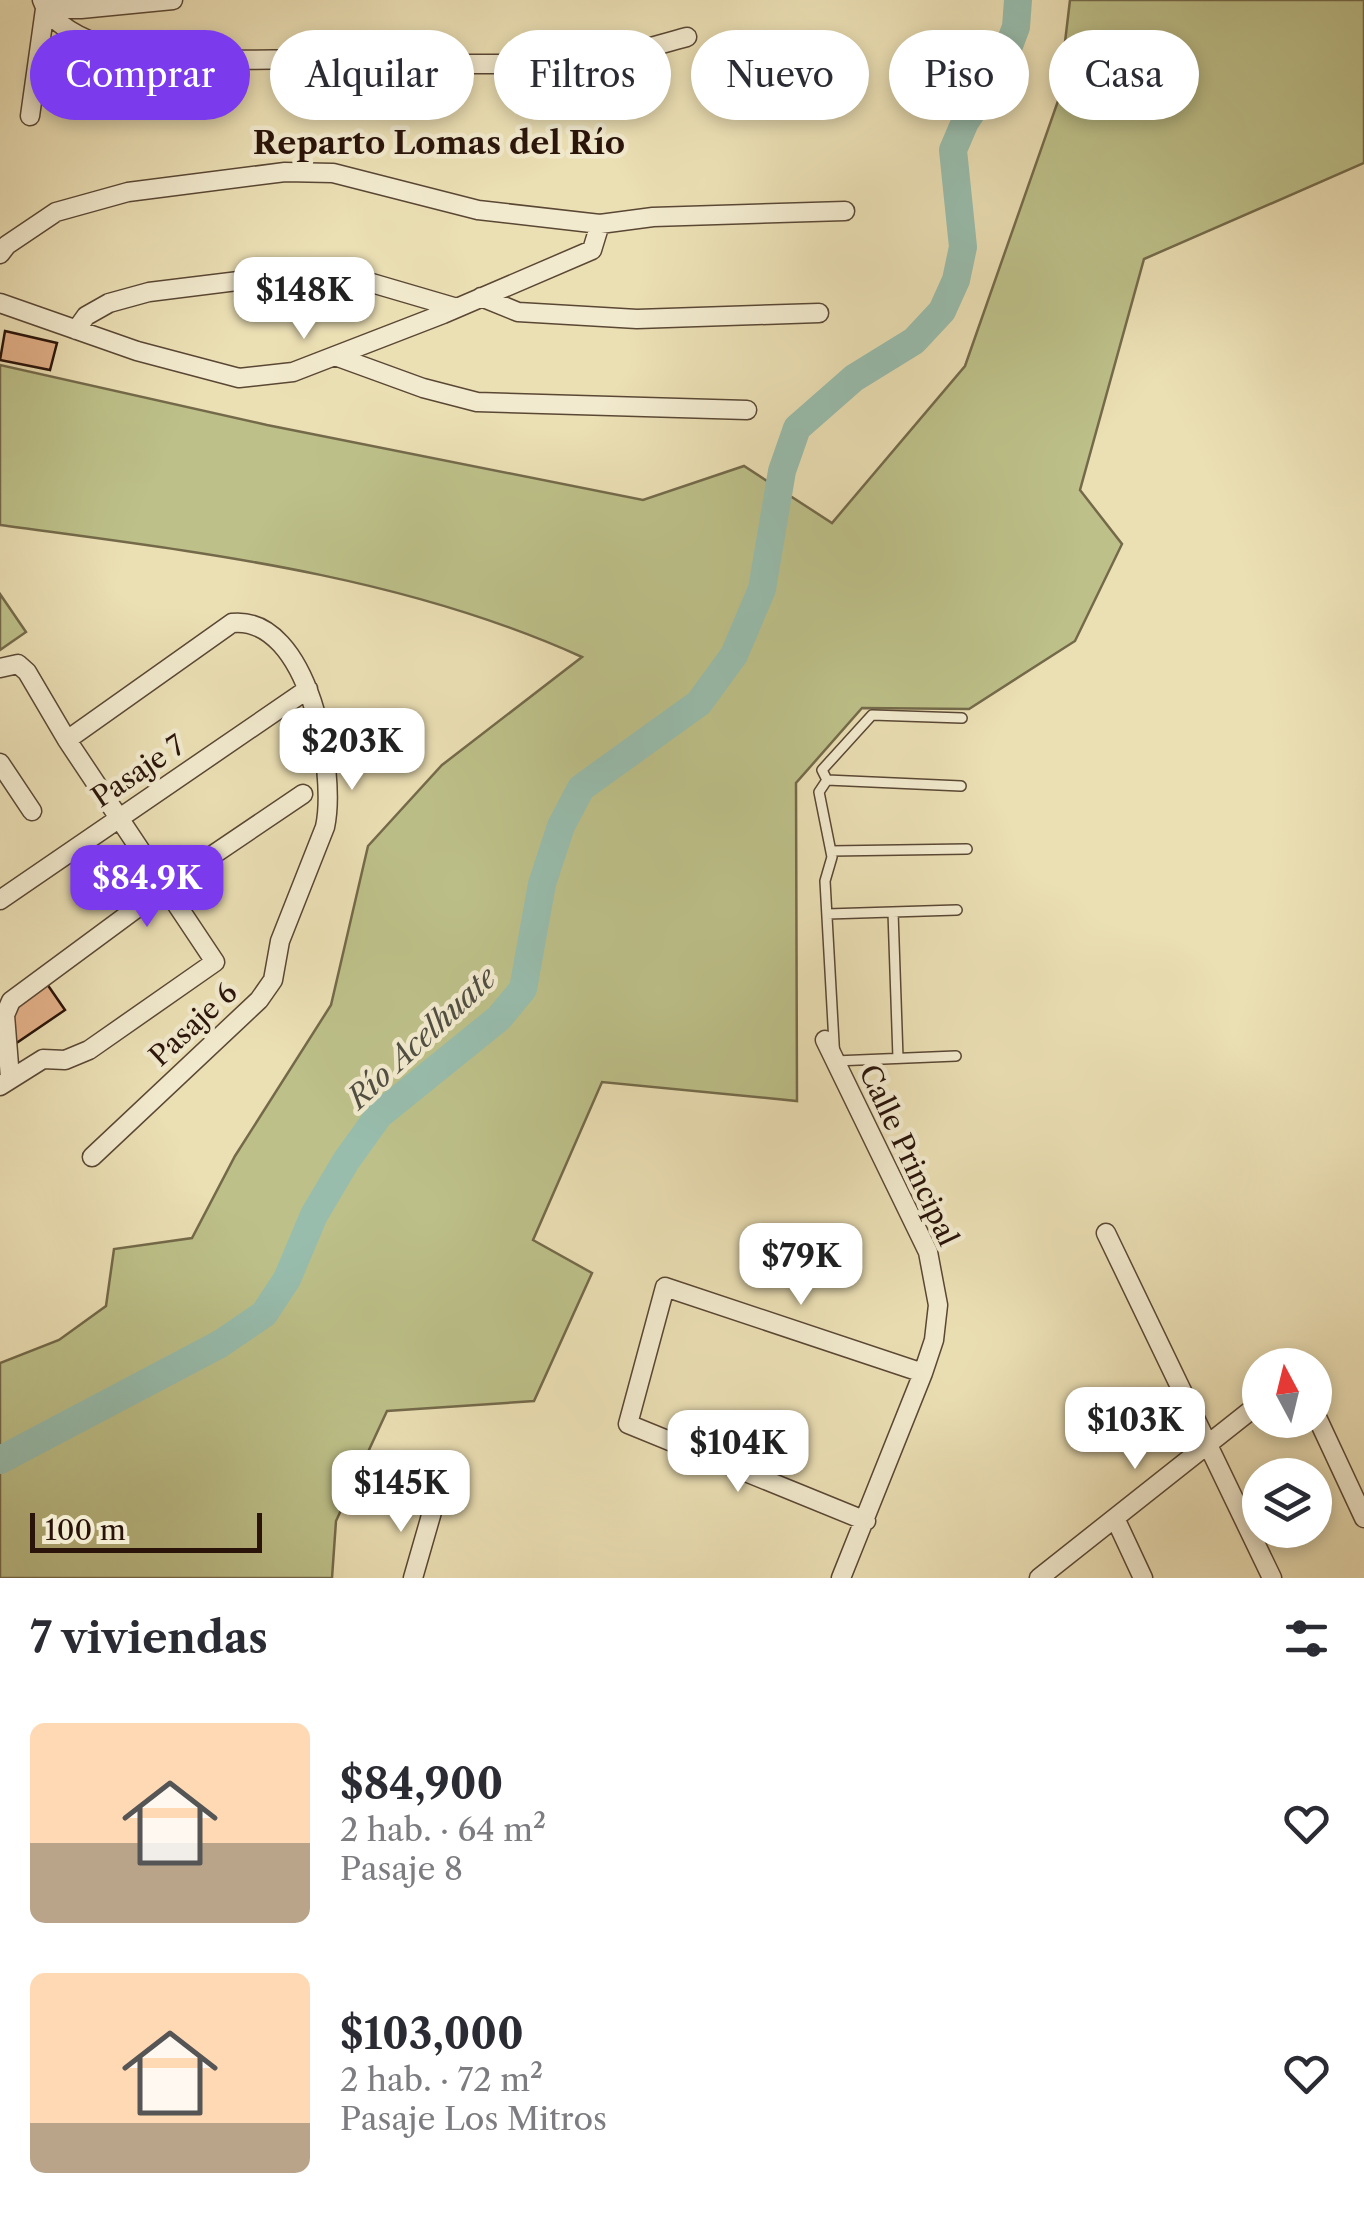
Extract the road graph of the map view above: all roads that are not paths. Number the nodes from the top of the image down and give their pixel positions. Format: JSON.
{"nodes":[{"id":1,"x":173,"y":0,"type":"edge"},
{"id":2,"x":44,"y":4,"type":"edge"},
{"id":3,"x":41,"y":30,"type":"edge"},
{"id":4,"x":687,"y":38,"type":"dead end"},
{"id":5,"x":844,"y":211,"type":"dead end"},
{"id":6,"x":600,"y":224,"type":"junction"},
{"id":7,"x":0,"y":254,"type":"edge"},
{"id":8,"x":481,"y":297,"type":"junction"},
{"id":9,"x":0,"y":303,"type":"edge"},
{"id":10,"x":456,"y":308,"type":"junction"},
{"id":11,"x":819,"y":314,"type":"dead end"},
{"id":12,"x":76,"y":330,"type":"junction"},
{"id":13,"x":335,"y":356,"type":"junction"},
{"id":14,"x":746,"y":410,"type":"dead end"},
{"id":15,"x":0,"y":668,"type":"edge"},
{"id":16,"x":308,"y":689,"type":"junction"},
{"id":17,"x":962,"y":718,"type":"dead end"},
{"id":18,"x":67,"y":740,"type":"junction"},
{"id":19,"x":0,"y":763,"type":"edge"},
{"id":20,"x":827,"y":780,"type":"junction"},
{"id":21,"x":961,"y":786,"type":"dead end"},
{"id":22,"x":303,"y":794,"type":"dead end"},
{"id":23,"x":32,"y":811,"type":"dead end"},
{"id":24,"x":118,"y":818,"type":"junction"},
{"id":25,"x":967,"y":849,"type":"dead end"},
{"id":26,"x":831,"y":851,"type":"junction"},
{"id":27,"x":164,"y":888,"type":"junction"},
{"id":28,"x":0,"y":900,"type":"edge"},
{"id":29,"x":958,"y":910,"type":"dead end"},
{"id":30,"x":893,"y":912,"type":"junction"},
{"id":31,"x":827,"y":914,"type":"junction"},
{"id":32,"x":825,"y":1040,"type":"dead end"},
{"id":33,"x":956,"y":1056,"type":"dead end"},
{"id":34,"x":898,"y":1058,"type":"junction"},
{"id":35,"x":835,"y":1061,"type":"junction"},
{"id":36,"x":5,"y":1082,"type":"edge"},
{"id":37,"x":92,"y":1156,"type":"dead end"},
{"id":38,"x":1106,"y":1233,"type":"dead end"},
{"id":39,"x":923,"y":1373,"type":"junction"},
{"id":40,"x":1242,"y":1417,"type":"edge"},
{"id":41,"x":1327,"y":1438,"type":"edge"},
{"id":42,"x":1207,"y":1444,"type":"junction"},
{"id":43,"x":434,"y":1505,"type":"dead end"},
{"id":44,"x":1115,"y":1518,"type":"junction"},
{"id":45,"x":1364,"y":1518,"type":"edge"},
{"id":46,"x":866,"y":1521,"type":"junction"},
{"id":47,"x":413,"y":1578,"type":"edge"},
{"id":48,"x":841,"y":1578,"type":"edge"},
{"id":49,"x":1038,"y":1578,"type":"edge"},
{"id":50,"x":1143,"y":1578,"type":"edge"},
{"id":51,"x":1272,"y":1578,"type":"edge"}],
"edges":[{"from":1,"to":2,"type":"street"},
{"from":2,"to":3,"type":"street"},
{"from":2,"to":4,"type":"street"},
{"from":5,"to":6,"type":"street"},
{"from":6,"to":7,"type":"street"},
{"from":6,"to":8,"type":"street"},
{"from":8,"to":10,"type":"street"},
{"from":8,"to":11,"type":"street"},
{"from":9,"to":12,"type":"street"},
{"from":10,"to":12,"type":"street"},
{"from":10,"to":13,"type":"street"},
{"from":12,"to":13,"type":"street"},
{"from":13,"to":14,"type":"street"},
{"from":15,"to":18,"type":"street"},
{"from":16,"to":18,"type":"street","name":"Pasaje 6"},
{"from":16,"to":24,"type":"street","name":"Pasaje 7"},
{"from":16,"to":37,"type":"street","name":"Pasaje 6"},
{"from":17,"to":20,"type":"lane"},
{"from":18,"to":24,"type":"street"},
{"from":19,"to":23,"type":"street"},
{"from":20,"to":21,"type":"lane"},
{"from":20,"to":26,"type":"lane"},
{"from":22,"to":27,"type":"street"},
{"from":24,"to":27,"type":"street"},
{"from":24,"to":28,"type":"street","name":"Pasaje 7"},
{"from":25,"to":26,"type":"lane"},
{"from":26,"to":31,"type":"lane"},
{"from":27,"to":36,"type":"street"},
{"from":27,"to":36,"type":"street"},
{"from":29,"to":30,"type":"lane"},
{"from":30,"to":31,"type":"lane"},
{"from":30,"to":34,"type":"lane"},
{"from":31,"to":35,"type":"lane"},
{"from":32,"to":35,"type":"street","name":"Calle Principal"},
{"from":33,"to":34,"type":"lane"},
{"from":34,"to":35,"type":"lane"},
{"from":35,"to":39,"type":"street","name":"Calle Principal"},
{"from":38,"to":42,"type":"street"},
{"from":39,"to":46,"type":"street","name":"Calle Principal"},
{"from":39,"to":46,"type":"street"},
{"from":40,"to":42,"type":"street"},
{"from":41,"to":45,"type":"street"},
{"from":42,"to":44,"type":"street"},
{"from":42,"to":51,"type":"street"},
{"from":43,"to":47,"type":"street"},
{"from":44,"to":49,"type":"street"},
{"from":44,"to":50,"type":"street"},
{"from":46,"to":48,"type":"street","name":"Calle Principal"}]}
